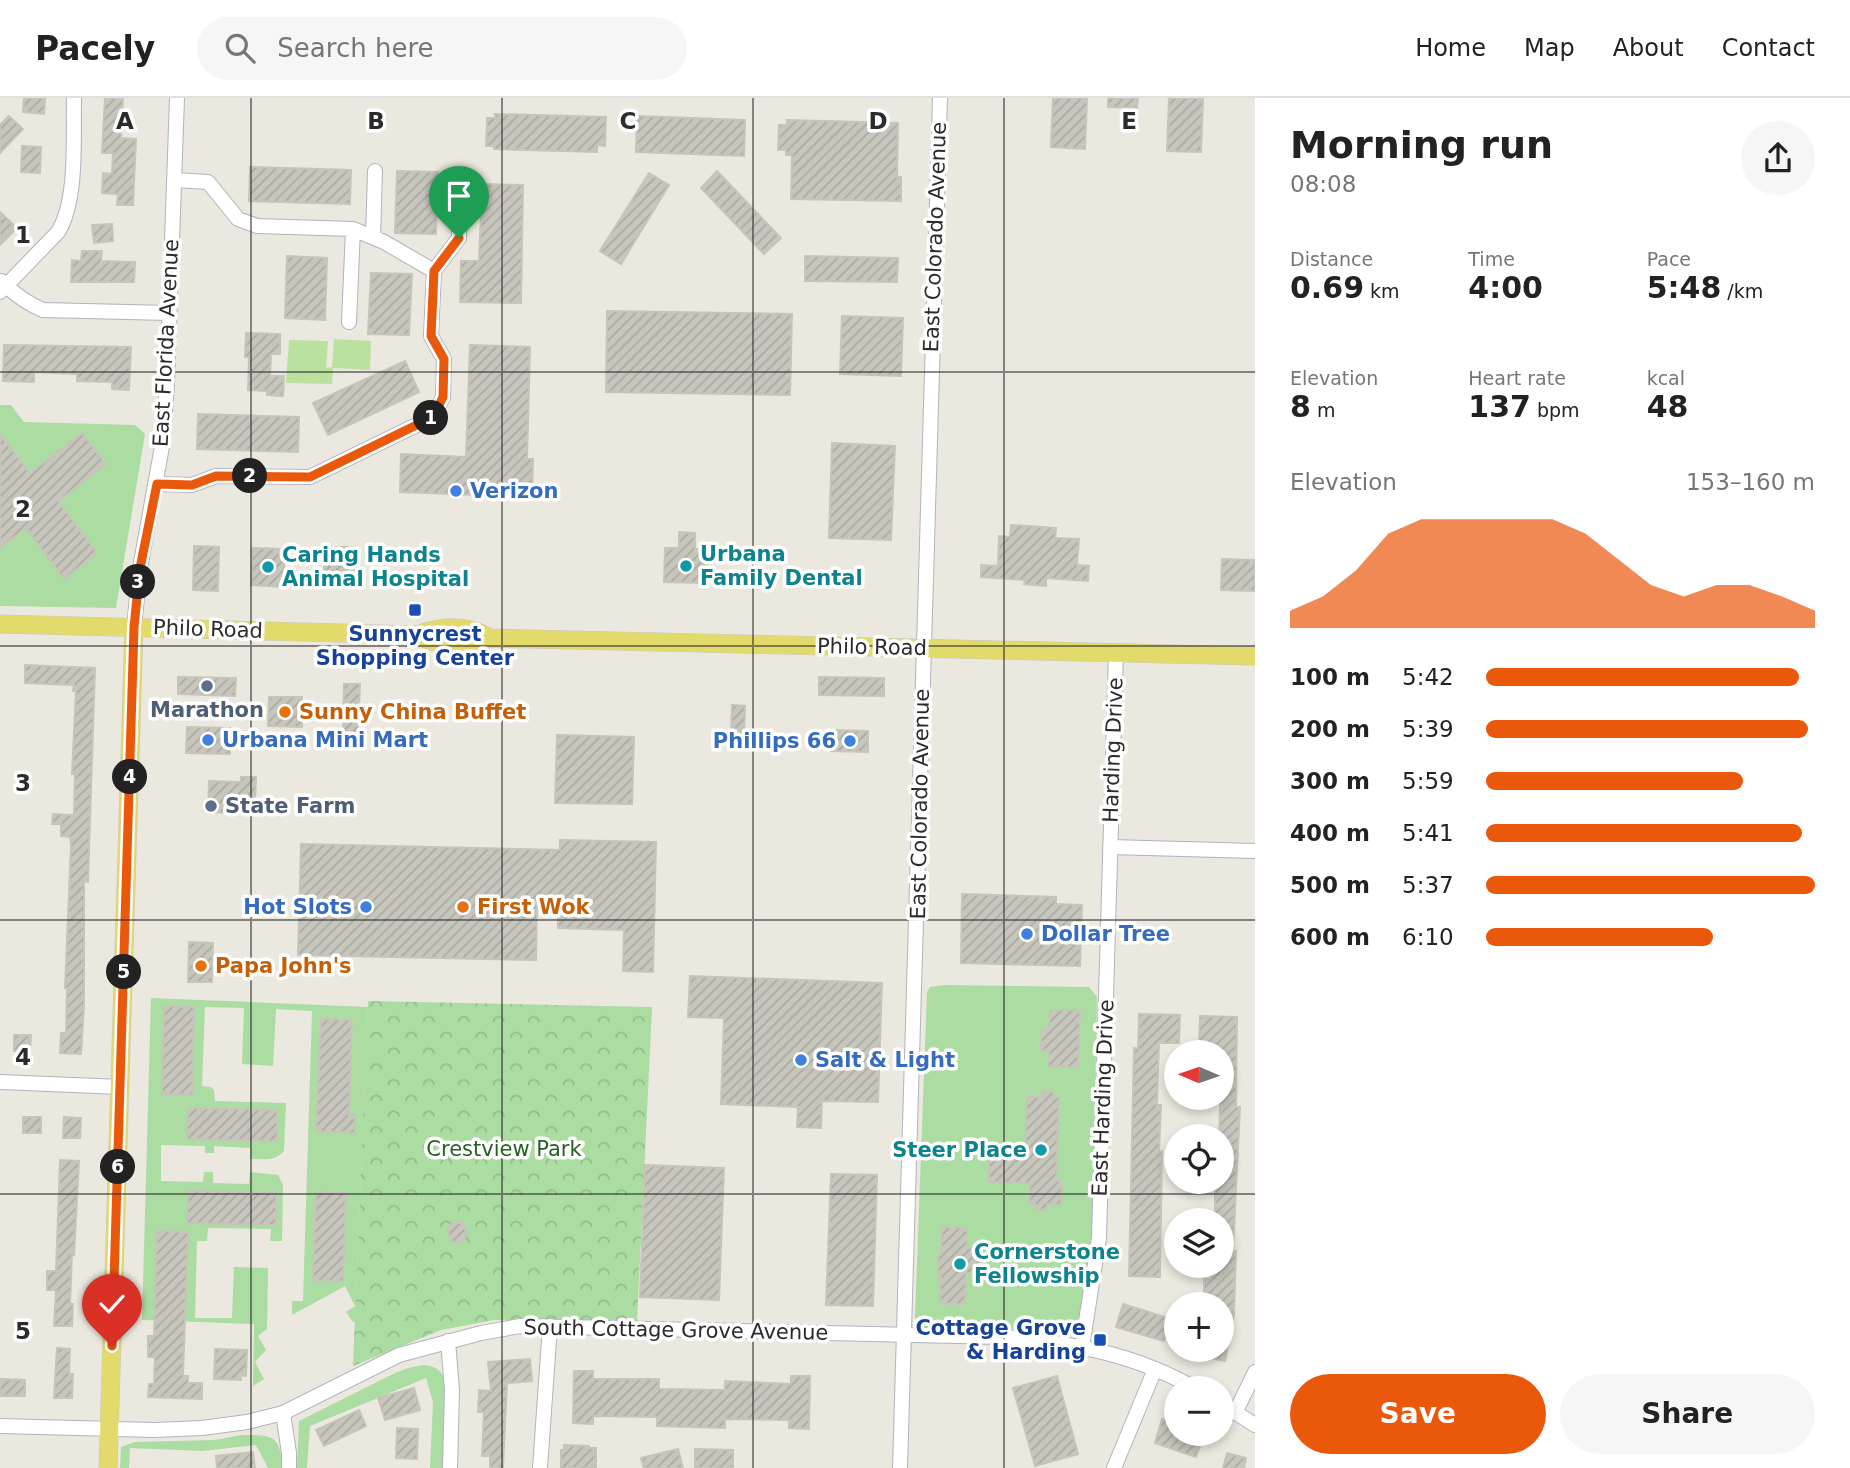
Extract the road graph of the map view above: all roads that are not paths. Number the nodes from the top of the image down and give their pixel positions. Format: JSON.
{"nodes":[{"id":1,"x":74,"y":98,"type":"edge"},
{"id":2,"x":177,"y":98,"type":"edge"},
{"id":3,"x":940,"y":98,"type":"edge"},
{"id":4,"x":375,"y":171,"type":"dead end"},
{"id":5,"x":460,"y":176,"type":"dead end"},
{"id":6,"x":174,"y":180,"type":"junction"},
{"id":7,"x":353,"y":229,"type":"junction"},
{"id":8,"x":373,"y":237,"type":"junction"},
{"id":9,"x":434,"y":271,"type":"junction"},
{"id":10,"x":2,"y":286,"type":"edge"},
{"id":11,"x":169,"y":313,"type":"junction"},
{"id":12,"x":349,"y":322,"type":"dead end"},
{"id":13,"x":157,"y":484,"type":"junction"},
{"id":14,"x":0,"y":624,"type":"edge"},
{"id":15,"x":134,"y":627,"type":"junction"},
{"id":16,"x":923,"y":648,"type":"junction"},
{"id":17,"x":1116,"y":652,"type":"junction"},
{"id":18,"x":1255,"y":656,"type":"edge"},
{"id":19,"x":1110,"y":847,"type":"junction"},
{"id":20,"x":1255,"y":851,"type":"edge"},
{"id":21,"x":0,"y":1082,"type":"edge"},
{"id":22,"x":121,"y":1087,"type":"junction"},
{"id":23,"x":550,"y":1326,"type":"junction"},
{"id":24,"x":904,"y":1336,"type":"junction"},
{"id":25,"x":448,"y":1341,"type":"junction"},
{"id":26,"x":1082,"y":1347,"type":"junction"},
{"id":27,"x":1155,"y":1369,"type":"junction"},
{"id":28,"x":1255,"y":1372,"type":"edge"},
{"id":29,"x":1169,"y":1376,"type":"edge"},
{"id":30,"x":1235,"y":1412,"type":"joint"},
{"id":31,"x":283,"y":1413,"type":"junction"},
{"id":32,"x":1255,"y":1424,"type":"edge"},
{"id":33,"x":0,"y":1426,"type":"edge"},
{"id":34,"x":110,"y":1428,"type":"junction"},
{"id":35,"x":108,"y":1468,"type":"edge"},
{"id":36,"x":289,"y":1468,"type":"edge"},
{"id":37,"x":450,"y":1468,"type":"edge"},
{"id":38,"x":540,"y":1468,"type":"edge"},
{"id":39,"x":900,"y":1468,"type":"edge"},
{"id":40,"x":1114,"y":1468,"type":"edge"}],
"edges":[{"from":1,"to":10,"type":"street"},
{"from":2,"to":6,"type":"street","name":"East Florida Avenue"},
{"from":3,"to":16,"type":"street","name":"East Colorado Avenue"},
{"from":4,"to":8,"type":"street"},
{"from":5,"to":9,"type":"street"},
{"from":6,"to":7,"type":"street"},
{"from":6,"to":11,"type":"street","name":"East Florida Avenue"},
{"from":7,"to":8,"type":"street"},
{"from":7,"to":12,"type":"street"},
{"from":8,"to":9,"type":"street"},
{"from":9,"to":13,"type":"street"},
{"from":10,"to":11,"type":"street"},
{"from":11,"to":13,"type":"street","name":"East Florida Avenue"},
{"from":13,"to":15,"type":"street","name":"East Florida Avenue"},
{"from":14,"to":15,"type":"main road","name":"Philo Road"},
{"from":15,"to":16,"type":"main road","name":"Philo Road"},
{"from":15,"to":22,"type":"main road","name":"East Florida Avenue"},
{"from":16,"to":17,"type":"main road","name":"Philo Road"},
{"from":16,"to":24,"type":"street","name":"East Colorado Avenue"},
{"from":17,"to":18,"type":"main road","name":"Philo Road"},
{"from":17,"to":19,"type":"street","name":"Harding Drive"},
{"from":19,"to":20,"type":"street"},
{"from":19,"to":26,"type":"street","name":"East Harding Drive"},
{"from":21,"to":22,"type":"street"},
{"from":22,"to":34,"type":"main road","name":"East Florida Avenue"},
{"from":23,"to":24,"type":"street","name":"South Cottage Grove Avenue"},
{"from":23,"to":25,"type":"street","name":"South Cottage Grove Avenue"},
{"from":23,"to":38,"type":"street"},
{"from":24,"to":26,"type":"street","name":"South Cottage Grove Avenue"},
{"from":24,"to":39,"type":"street","name":"East Colorado Avenue"},
{"from":25,"to":31,"type":"street","name":"South Cottage Grove Avenue"},
{"from":25,"to":37,"type":"street"},
{"from":26,"to":27,"type":"street","name":"South Cottage Grove Avenue"},
{"from":27,"to":29,"type":"street","name":"South Cottage Grove Avenue"},
{"from":27,"to":40,"type":"street"},
{"from":28,"to":30,"type":"street"},
{"from":30,"to":32,"type":"street"},
{"from":31,"to":34,"type":"street","name":"South Cottage Grove Avenue"},
{"from":31,"to":36,"type":"street"},
{"from":33,"to":34,"type":"street","name":"South Cottage Grove Avenue"},
{"from":34,"to":35,"type":"main road","name":"East Florida Avenue"}]}
